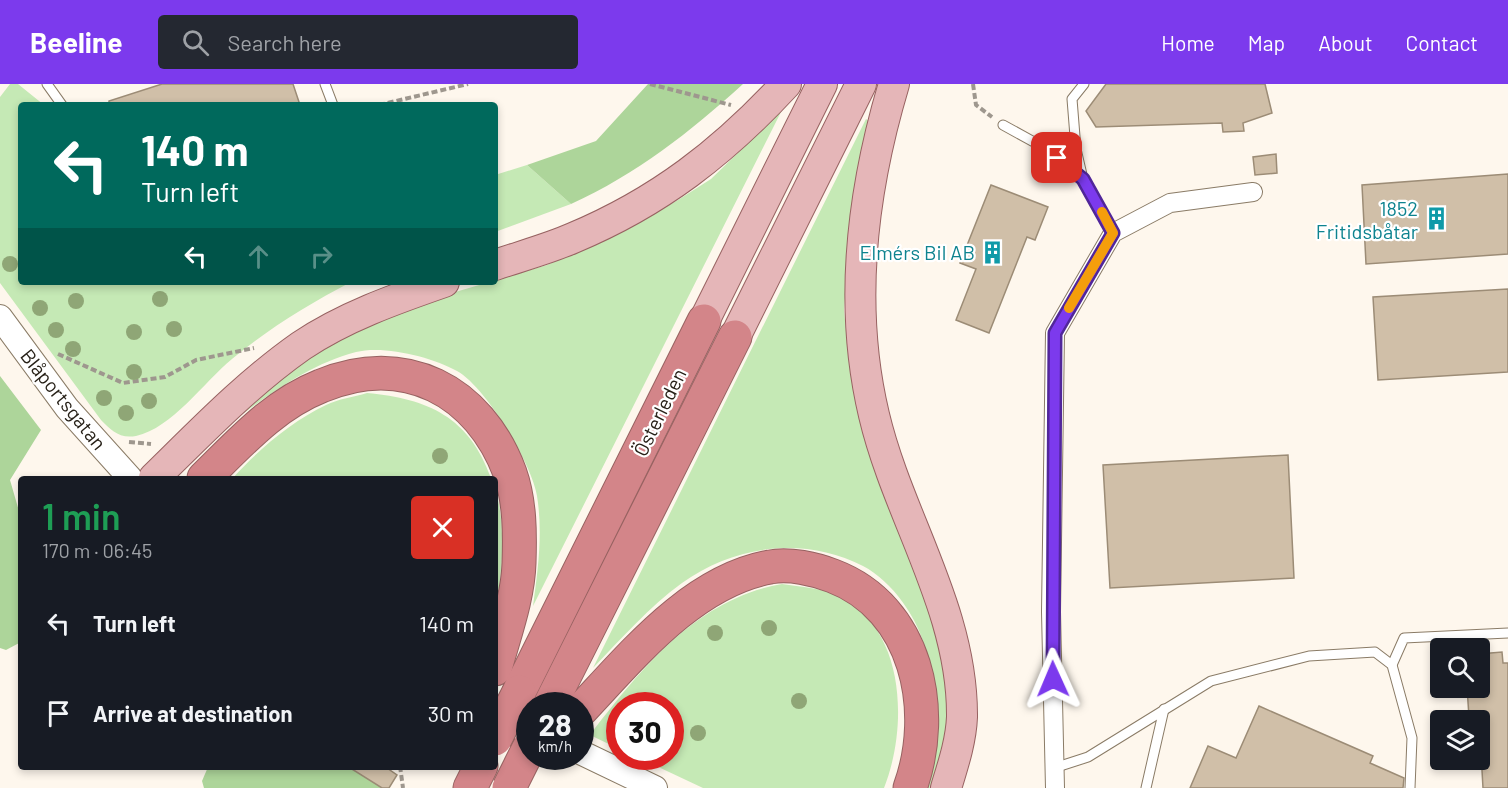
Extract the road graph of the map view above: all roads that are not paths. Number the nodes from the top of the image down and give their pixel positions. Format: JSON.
{"nodes":[{"id":1,"x":47,"y":84,"type":"edge"},
{"id":2,"x":325,"y":84,"type":"edge"},
{"id":3,"x":786,"y":84,"type":"edge"},
{"id":4,"x":822,"y":84,"type":"edge"},
{"id":5,"x":861,"y":84,"type":"edge"},
{"id":6,"x":894,"y":84,"type":"edge"},
{"id":7,"x":1084,"y":84,"type":"edge"},
{"id":8,"x":60,"y":102,"type":"edge"},
{"id":9,"x":332,"y":102,"type":"edge"},
{"id":10,"x":1003,"y":125,"type":"road end"},
{"id":11,"x":1083,"y":179,"type":"junction"},
{"id":12,"x":1253,"y":192,"type":"dead end"},
{"id":13,"x":1113,"y":233,"type":"junction"},
{"id":14,"x":498,"y":264,"type":"edge"},
{"id":15,"x":436,"y":285,"type":"edge"},
{"id":16,"x":0,"y":317,"type":"edge"},
{"id":17,"x":704,"y":321,"type":"joint"},
{"id":18,"x":735,"y":337,"type":"joint"},
{"id":19,"x":128,"y":476,"type":"edge"},
{"id":20,"x":156,"y":476,"type":"edge"},
{"id":21,"x":206,"y":476,"type":"edge"},
{"id":22,"x":1508,"y":633,"type":"edge"},
{"id":23,"x":498,"y":656,"type":"edge"},
{"id":24,"x":1392,"y":665,"type":"junction"},
{"id":25,"x":557,"y":692,"type":"edge"},
{"id":26,"x":594,"y":697,"type":"edge"},
{"id":27,"x":1164,"y":709,"type":"junction"},
{"id":28,"x":498,"y":733,"type":"edge"},
{"id":29,"x":594,"y":759,"type":"edge"},
{"id":30,"x":1054,"y":768,"type":"junction"},
{"id":31,"x":465,"y":770,"type":"edge"},
{"id":32,"x":479,"y":770,"type":"edge"},
{"id":33,"x":518,"y":770,"type":"edge"},
{"id":34,"x":525,"y":770,"type":"edge"},
{"id":35,"x":459,"y":788,"type":"edge"},
{"id":36,"x":470,"y":788,"type":"edge"},
{"id":37,"x":509,"y":788,"type":"edge"},
{"id":38,"x":655,"y":788,"type":"edge"},
{"id":39,"x":910,"y":788,"type":"edge"},
{"id":40,"x":946,"y":788,"type":"edge"},
{"id":41,"x":1055,"y":788,"type":"edge"},
{"id":42,"x":1146,"y":788,"type":"edge"},
{"id":43,"x":1410,"y":788,"type":"edge"}],
"edges":[{"from":1,"to":8,"type":"lane"},
{"from":2,"to":9,"type":"lane"},
{"from":3,"to":14,"type":"main road"},
{"from":4,"to":17,"type":"main road","name":"Österleden"},
{"from":5,"to":18,"type":"main road","name":"Österleden"},
{"from":6,"to":40,"type":"main road"},
{"from":7,"to":11,"type":"lane"},
{"from":10,"to":11,"type":"lane"},
{"from":11,"to":13,"type":"lane"},
{"from":12,"to":13,"type":"street"},
{"from":13,"to":30,"type":"street"},
{"from":15,"to":20,"type":"main road"},
{"from":16,"to":19,"type":"street","name":"Blåportsgatan"},
{"from":17,"to":28,"type":"highway","name":"Österleden","bridge":true},
{"from":18,"to":25,"type":"highway","name":"Österleden"},
{"from":21,"to":23,"type":"highway"},
{"from":22,"to":24,"type":"lane"},
{"from":24,"to":27,"type":"lane"},
{"from":24,"to":43,"type":"lane"},
{"from":26,"to":39,"type":"highway"},
{"from":27,"to":30,"type":"lane"},
{"from":27,"to":42,"type":"lane"},
{"from":29,"to":38,"type":"street"},
{"from":30,"to":41,"type":"street"},
{"from":31,"to":35,"type":"highway"},
{"from":32,"to":36,"type":"highway"},
{"from":33,"to":37,"type":"highway","bridge":true},
{"from":34,"to":37,"type":"highway","bridge":true}]}
